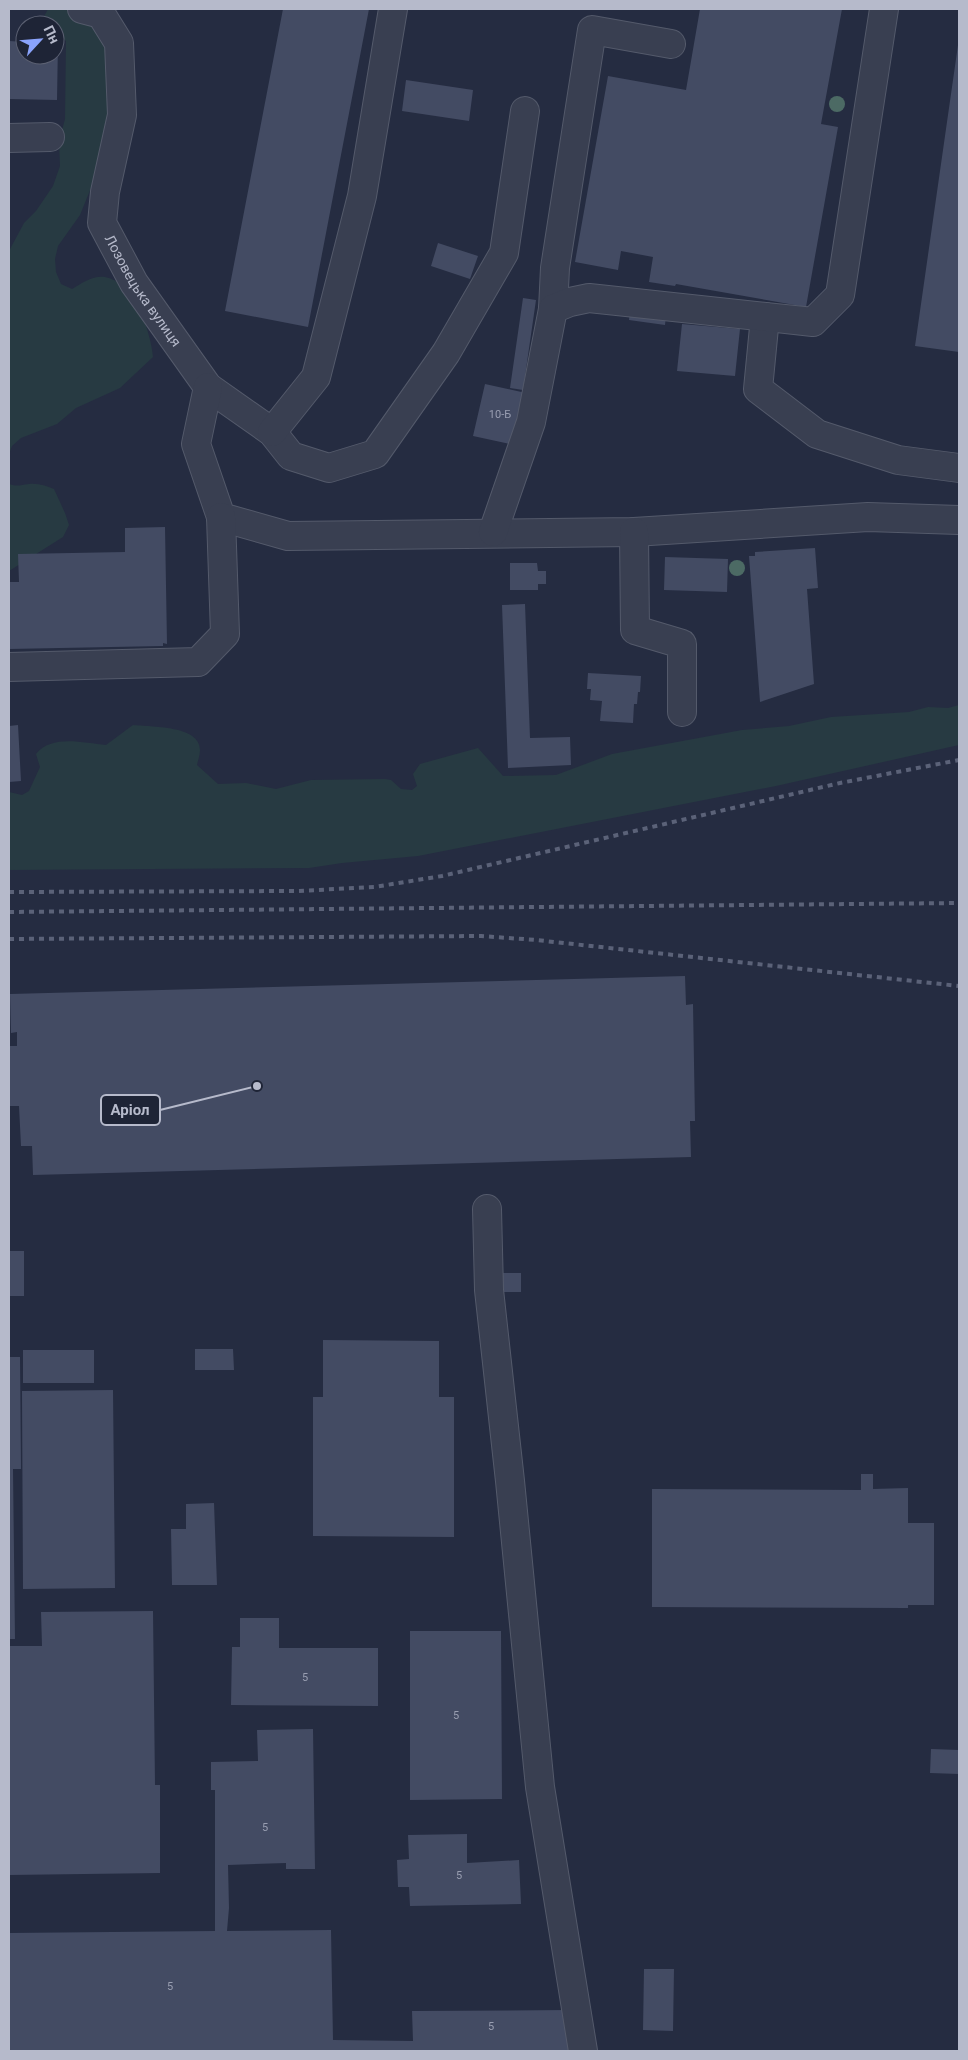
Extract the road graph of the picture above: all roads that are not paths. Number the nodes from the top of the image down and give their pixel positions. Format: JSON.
{"nodes":[{"id":1,"x":82,"y":9,"type":"edge"},
{"id":2,"x":393,"y":9,"type":"edge"},
{"id":3,"x":884,"y":9,"type":"edge"},
{"id":4,"x":671,"y":44,"type":"dead end"},
{"id":5,"x":525,"y":111,"type":"dead end"},
{"id":6,"x":50,"y":137,"type":"dead end"},
{"id":7,"x":9,"y":138,"type":"edge"},
{"id":8,"x":553,"y":309,"type":"junction"},
{"id":9,"x":765,"y":317,"type":"junction"},
{"id":10,"x":208,"y":387,"type":"junction"},
{"id":11,"x":272,"y":432,"type":"junction"},
{"id":12,"x":959,"y":468,"type":"edge"},
{"id":13,"x":221,"y":517,"type":"junction"},
{"id":14,"x":959,"y":520,"type":"edge"},
{"id":15,"x":492,"y":532,"type":"junction"},
{"id":16,"x":634,"y":532,"type":"junction"},
{"id":17,"x":9,"y":667,"type":"edge"},
{"id":18,"x":682,"y":712,"type":"dead end"},
{"id":19,"x":487,"y":1209,"type":"dead end"},
{"id":20,"x":583,"y":2051,"type":"edge"}],
"edges":[{"from":1,"to":10,"type":"street","name":"Лозовецька вулиця"},
{"from":2,"to":11,"type":"street"},
{"from":3,"to":9,"type":"street"},
{"from":4,"to":8,"type":"street"},
{"from":5,"to":11,"type":"street","name":"Лозовецька вулиця"},
{"from":6,"to":7,"type":"street"},
{"from":8,"to":9,"type":"street"},
{"from":8,"to":15,"type":"street"},
{"from":9,"to":12,"type":"street"},
{"from":10,"to":11,"type":"street","name":"Лозовецька вулиця"},
{"from":10,"to":13,"type":"street"},
{"from":13,"to":15,"type":"street"},
{"from":13,"to":17,"type":"street"},
{"from":14,"to":16,"type":"street"},
{"from":15,"to":16,"type":"street"},
{"from":16,"to":18,"type":"street"},
{"from":19,"to":20,"type":"street"}]}
